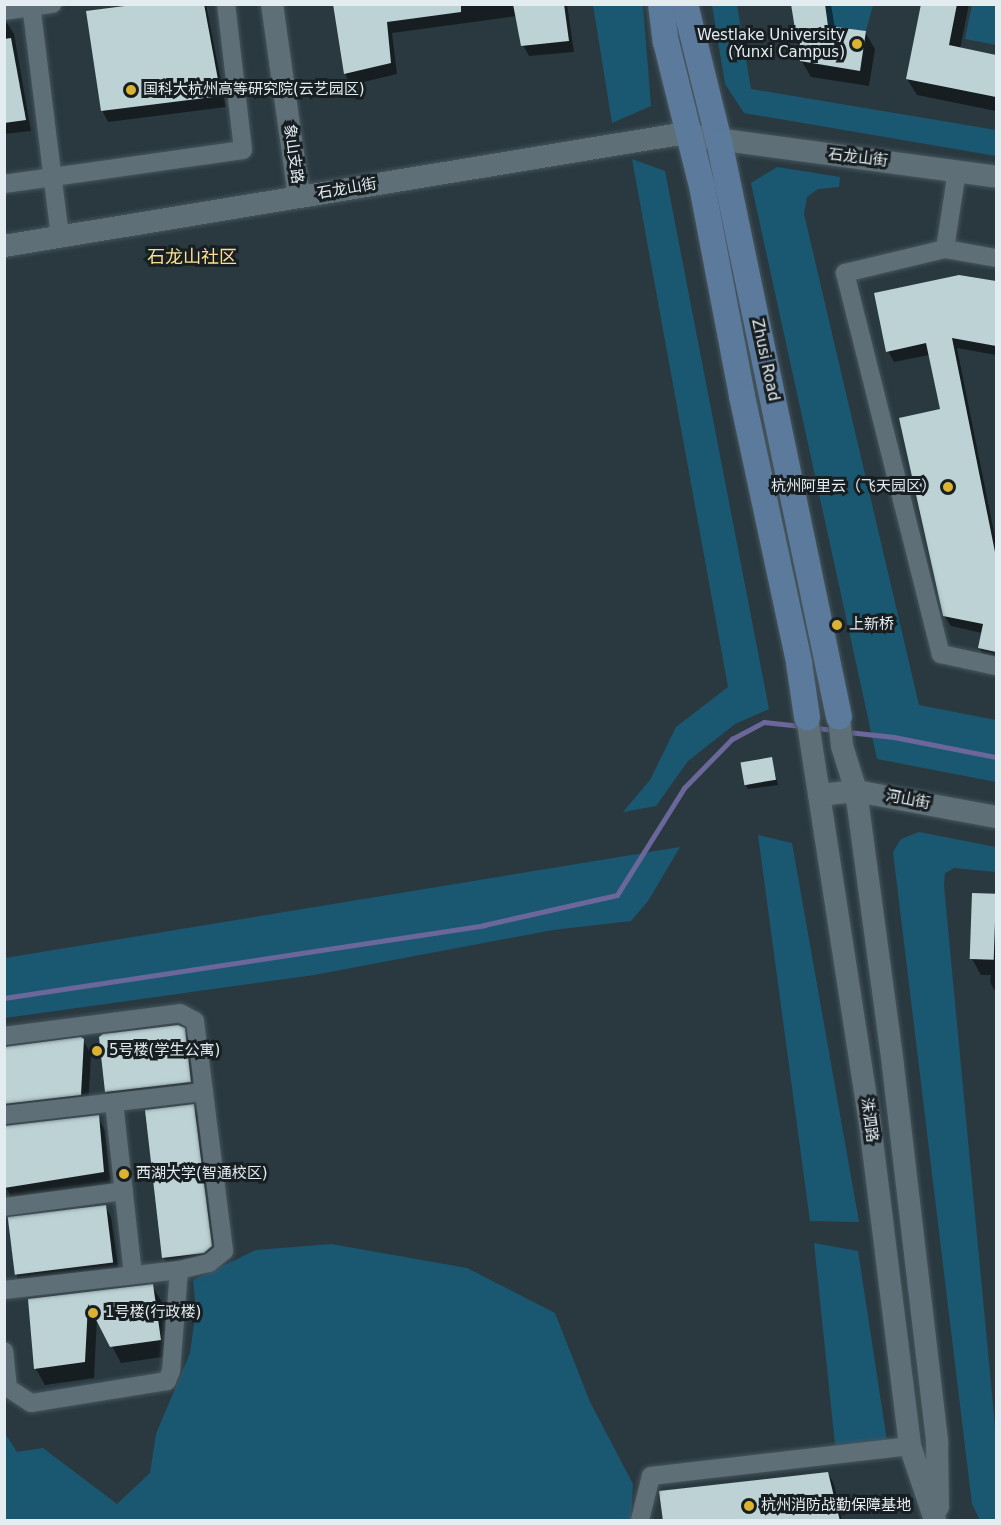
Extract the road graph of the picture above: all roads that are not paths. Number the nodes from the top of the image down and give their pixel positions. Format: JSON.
{"nodes":[{"id":1,"x":52,"y":4,"type":"edge"},
{"id":2,"x":226,"y":4,"type":"edge"},
{"id":3,"x":272,"y":4,"type":"edge"},
{"id":4,"x":660,"y":4,"type":"edge"},
{"id":5,"x":685,"y":4,"type":"edge"},
{"id":6,"x":31,"y":6,"type":"edge"},
{"id":7,"x":4,"y":11,"type":"edge"},
{"id":8,"x":689,"y":135,"type":"junction"},
{"id":9,"x":719,"y":141,"type":"junction"},
{"id":10,"x":957,"y":171,"type":"junction"},
{"id":11,"x":53,"y":177,"type":"junction"},
{"id":12,"x":996,"y":177,"type":"edge"},
{"id":13,"x":4,"y":184,"type":"edge"},
{"id":14,"x":299,"y":197,"type":"junction"},
{"id":15,"x":60,"y":236,"type":"junction"},
{"id":16,"x":4,"y":246,"type":"edge"},
{"id":17,"x":945,"y":249,"type":"junction"},
{"id":18,"x":996,"y":258,"type":"edge"},
{"id":19,"x":996,"y":666,"type":"edge"},
{"id":20,"x":839,"y":717,"type":"joint"},
{"id":21,"x":810,"y":735,"type":"joint"},
{"id":22,"x":856,"y":790,"type":"junction"},
{"id":23,"x":819,"y":795,"type":"junction"},
{"id":24,"x":996,"y":817,"type":"edge"},
{"id":25,"x":4,"y":1036,"type":"edge"},
{"id":26,"x":204,"y":1092,"type":"junction"},
{"id":27,"x":114,"y":1103,"type":"junction"},
{"id":28,"x":4,"y":1115,"type":"edge"},
{"id":29,"x":124,"y":1191,"type":"junction"},
{"id":30,"x":4,"y":1207,"type":"edge"},
{"id":31,"x":179,"y":1270,"type":"junction"},
{"id":32,"x":133,"y":1275,"type":"junction"},
{"id":33,"x":4,"y":1290,"type":"edge"},
{"id":34,"x":4,"y":1351,"type":"edge"},
{"id":35,"x":910,"y":1446,"type":"junction"},
{"id":36,"x":640,"y":1521,"type":"edge"},
{"id":37,"x":937,"y":1521,"type":"edge"}],
"edges":[{"from":1,"to":6,"type":"street"},
{"from":2,"to":11,"type":"street"},
{"from":3,"to":14,"type":"street","name":"象山支路"},
{"from":4,"to":8,"type":"main road","name":"Zhusi Road"},
{"from":5,"to":9,"type":"main road","name":"Zhusi Road"},
{"from":6,"to":7,"type":"street"},
{"from":6,"to":11,"type":"street"},
{"from":8,"to":9,"type":"street","name":"石龙山街"},
{"from":8,"to":14,"type":"street","name":"石龙山街"},
{"from":8,"to":21,"type":"main road","name":"Zhusi Road"},
{"from":9,"to":10,"type":"street","name":"石龙山街"},
{"from":9,"to":20,"type":"main road","name":"Zhusi Road"},
{"from":10,"to":12,"type":"street","name":"石龙山街"},
{"from":10,"to":17,"type":"street"},
{"from":11,"to":13,"type":"street"},
{"from":11,"to":15,"type":"street"},
{"from":14,"to":15,"type":"street","name":"石龙山街"},
{"from":15,"to":16,"type":"street","name":"石龙山街"},
{"from":17,"to":18,"type":"street"},
{"from":17,"to":19,"type":"street"},
{"from":20,"to":22,"type":"street","name":"洙泗路"},
{"from":21,"to":23,"type":"street","name":"洙泗路"},
{"from":22,"to":23,"type":"street","name":"河山街"},
{"from":22,"to":24,"type":"street","name":"河山街"},
{"from":22,"to":37,"type":"street","name":"洙泗路"},
{"from":23,"to":35,"type":"street","name":"洙泗路"},
{"from":25,"to":26,"type":"street"},
{"from":26,"to":27,"type":"street"},
{"from":26,"to":31,"type":"street"},
{"from":27,"to":28,"type":"street"},
{"from":27,"to":29,"type":"street"},
{"from":29,"to":30,"type":"street"},
{"from":29,"to":32,"type":"street"},
{"from":31,"to":32,"type":"street"},
{"from":31,"to":34,"type":"street"},
{"from":32,"to":33,"type":"street"},
{"from":35,"to":36,"type":"street"},
{"from":35,"to":37,"type":"street","name":"洙泗路"}]}
